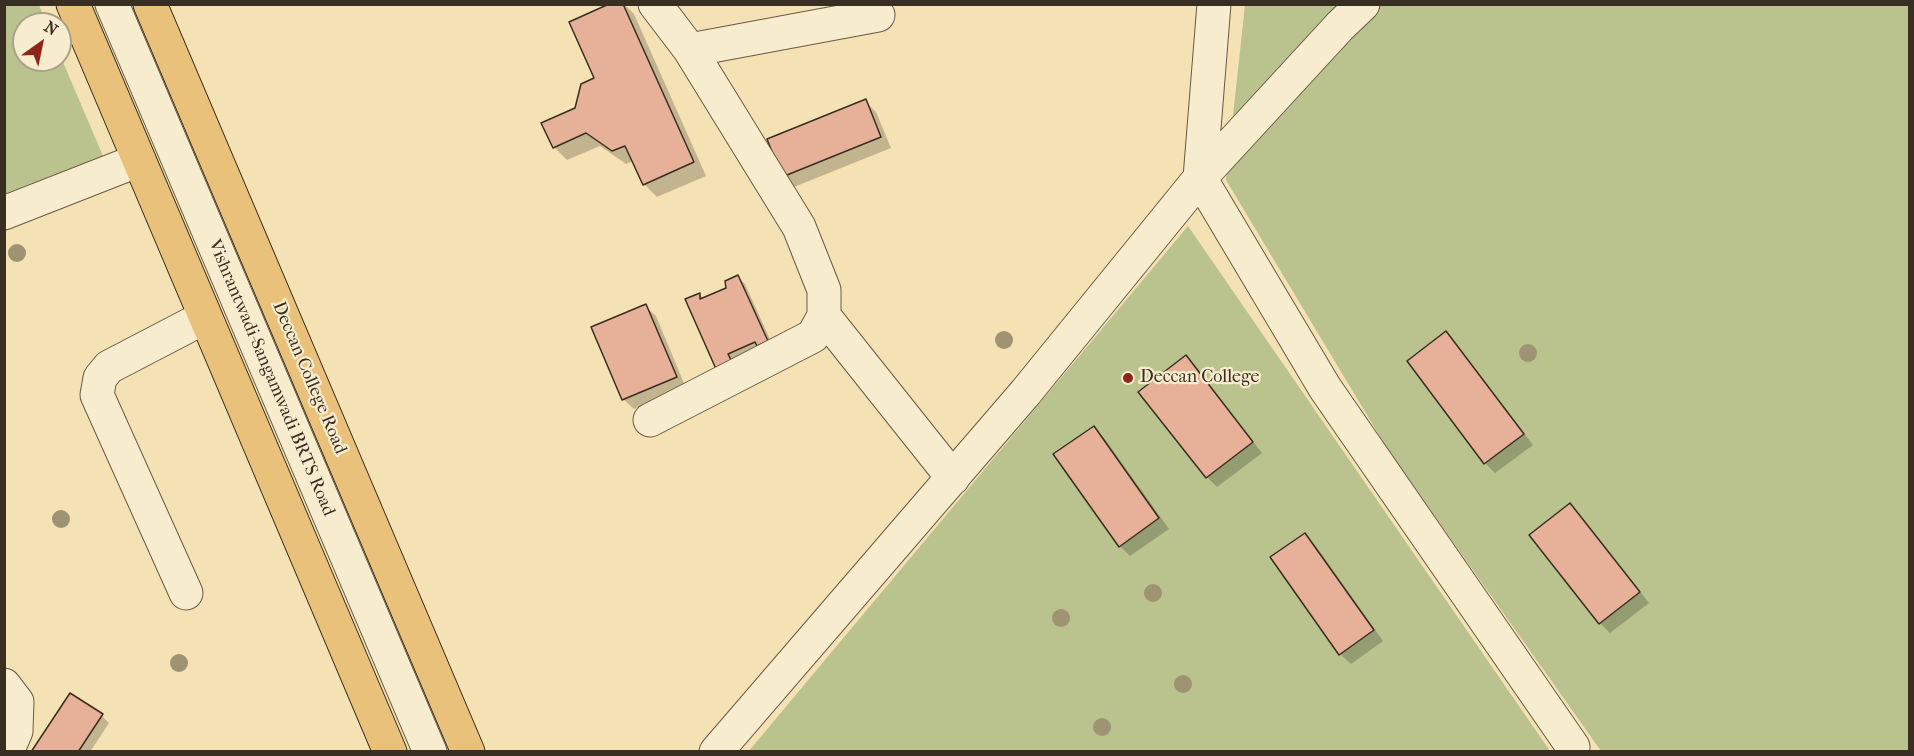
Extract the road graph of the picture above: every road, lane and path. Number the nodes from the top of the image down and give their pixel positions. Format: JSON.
{"nodes":[{"id":1,"x":73,"y":4,"type":"edge"},
{"id":2,"x":112,"y":4,"type":"edge"},
{"id":3,"x":150,"y":4,"type":"edge"},
{"id":4,"x":655,"y":4,"type":"edge"},
{"id":5,"x":1214,"y":4,"type":"edge"},
{"id":6,"x":1364,"y":4,"type":"edge"},
{"id":7,"x":878,"y":15,"type":"dead end"},
{"id":8,"x":690,"y":50,"type":"junction"},
{"id":9,"x":139,"y":160,"type":"junction"},
{"id":10,"x":1200,"y":178,"type":"junction"},
{"id":11,"x":4,"y":213,"type":"edge"},
{"id":12,"x":824,"y":316,"type":"junction"},
{"id":13,"x":205,"y":317,"type":"junction"},
{"id":14,"x":650,"y":420,"type":"dead end"},
{"id":15,"x":953,"y":478,"type":"junction"},
{"id":16,"x":186,"y":593,"type":"dead end"},
{"id":17,"x":4,"y":686,"type":"edge"},
{"id":18,"x":1573,"y":747,"type":"dead end"},
{"id":19,"x":7,"y":752,"type":"edge"},
{"id":20,"x":390,"y":752,"type":"edge"},
{"id":21,"x":430,"y":752,"type":"edge"},
{"id":22,"x":468,"y":752,"type":"edge"},
{"id":23,"x":716,"y":752,"type":"edge"}],
"edges":[{"from":1,"to":9,"type":"main road"},
{"from":2,"to":21,"type":"street","name":"Vishrantwadi-Sangamwadi BRTS Road"},
{"from":3,"to":22,"type":"main road","name":"Deccan College Road"},
{"from":4,"to":8,"type":"street"},
{"from":5,"to":10,"type":"street"},
{"from":6,"to":10,"type":"street"},
{"from":7,"to":8,"type":"street"},
{"from":8,"to":12,"type":"street"},
{"from":9,"to":11,"type":"street"},
{"from":9,"to":13,"type":"main road"},
{"from":10,"to":15,"type":"street"},
{"from":10,"to":18,"type":"street"},
{"from":12,"to":14,"type":"street"},
{"from":12,"to":15,"type":"street"},
{"from":13,"to":16,"type":"street"},
{"from":13,"to":20,"type":"main road"},
{"from":15,"to":23,"type":"street"},
{"from":17,"to":19,"type":"street"}]}
